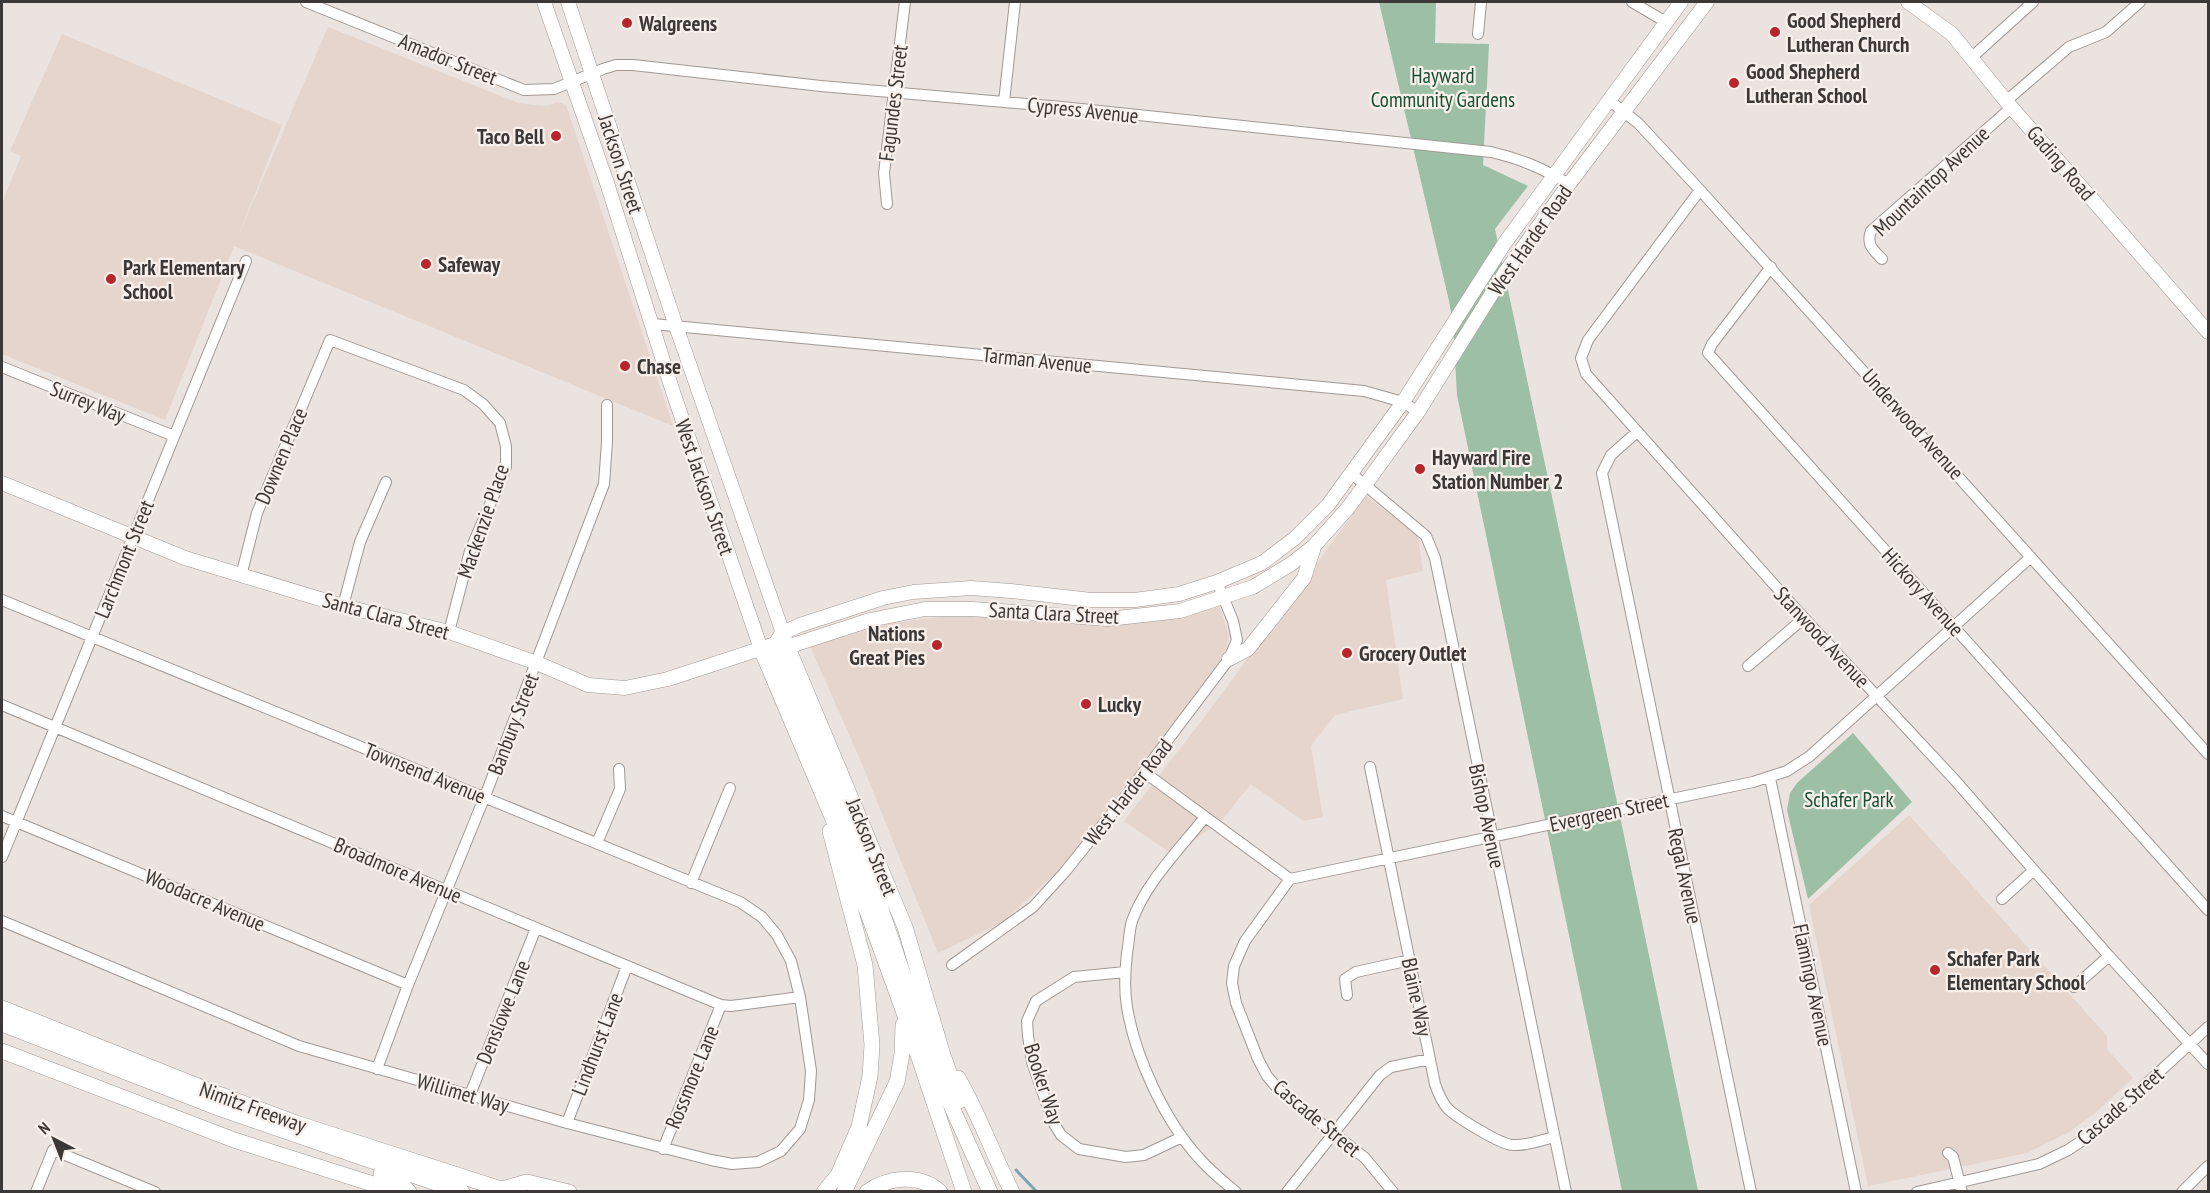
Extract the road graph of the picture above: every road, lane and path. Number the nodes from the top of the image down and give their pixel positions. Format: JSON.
{"nodes":[{"id":1,"x":306,"y":2,"type":"edge"},
{"id":2,"x":544,"y":2,"type":"edge"},
{"id":3,"x":568,"y":2,"type":"edge"},
{"id":4,"x":905,"y":2,"type":"edge"},
{"id":5,"x":1015,"y":2,"type":"edge"},
{"id":6,"x":1481,"y":2,"type":"edge"},
{"id":7,"x":1632,"y":2,"type":"edge"},
{"id":8,"x":1681,"y":2,"type":"edge"},
{"id":9,"x":1707,"y":2,"type":"edge"},
{"id":10,"x":1908,"y":2,"type":"edge"},
{"id":11,"x":2033,"y":2,"type":"edge"},
{"id":12,"x":2140,"y":2,"type":"edge"},
{"id":13,"x":1665,"y":22,"type":"junction"},
{"id":14,"x":1478,"y":34,"type":"dead end"},
{"id":15,"x":1971,"y":58,"type":"junction"},
{"id":16,"x":591,"y":73,"type":"junction"},
{"id":17,"x":572,"y":81,"type":"junction"},
{"id":18,"x":893,"y":93,"type":"junction"},
{"id":19,"x":1610,"y":101,"type":"junction"},
{"id":20,"x":1004,"y":102,"type":"junction"},
{"id":21,"x":2009,"y":104,"type":"junction"},
{"id":22,"x":1624,"y":112,"type":"junction"},
{"id":23,"x":1553,"y":175,"type":"junction"},
{"id":24,"x":1569,"y":184,"type":"junction"},
{"id":25,"x":1700,"y":190,"type":"junction"},
{"id":26,"x":887,"y":204,"type":"dead end"},
{"id":27,"x":1882,"y":259,"type":"dead end"},
{"id":28,"x":246,"y":261,"type":"dead end"},
{"id":29,"x":1771,"y":267,"type":"junction"},
{"id":30,"x":652,"y":324,"type":"junction"},
{"id":31,"x":676,"y":326,"type":"junction"},
{"id":32,"x":2208,"y":332,"type":"edge"},
{"id":33,"x":330,"y":340,"type":"joint"},
{"id":34,"x":2,"y":367,"type":"edge"},
{"id":35,"x":1403,"y":402,"type":"junction"},
{"id":36,"x":607,"y":405,"type":"dead end"},
{"id":37,"x":1418,"y":412,"type":"junction"},
{"id":38,"x":1637,"y":432,"type":"junction"},
{"id":39,"x":174,"y":436,"type":"junction"},
{"id":40,"x":1373,"y":444,"type":"junction"},
{"id":41,"x":1387,"y":455,"type":"junction"},
{"id":42,"x":1352,"y":474,"type":"junction"},
{"id":43,"x":386,"y":482,"type":"dead end"},
{"id":44,"x":2,"y":483,"type":"edge"},
{"id":45,"x":1365,"y":485,"type":"junction"},
{"id":46,"x":134,"y":538,"type":"junction"},
{"id":47,"x":1314,"y":546,"type":"junction"},
{"id":48,"x":2031,"y":556,"type":"junction"},
{"id":49,"x":241,"y":576,"type":"junction"},
{"id":50,"x":1217,"y":582,"type":"junction"},
{"id":51,"x":1223,"y":598,"type":"junction"},
{"id":52,"x":2,"y":600,"type":"edge"},
{"id":53,"x":343,"y":606,"type":"junction"},
{"id":54,"x":1804,"y":618,"type":"junction"},
{"id":55,"x":1954,"y":626,"type":"junction"},
{"id":56,"x":449,"y":632,"type":"junction"},
{"id":57,"x":92,"y":636,"type":"junction"},
{"id":58,"x":776,"y":643,"type":"junction"},
{"id":59,"x":1229,"y":659,"type":"junction"},
{"id":60,"x":537,"y":663,"type":"junction"},
{"id":61,"x":1748,"y":666,"type":"dead end"},
{"id":62,"x":1876,"y":697,"type":"junction"},
{"id":63,"x":2,"y":705,"type":"edge"},
{"id":64,"x":55,"y":727,"type":"junction"},
{"id":65,"x":2208,"y":754,"type":"edge"},
{"id":66,"x":1370,"y":767,"type":"dead end"},
{"id":67,"x":619,"y":769,"type":"dead end"},
{"id":68,"x":1144,"y":772,"type":"junction"},
{"id":69,"x":1770,"y":778,"type":"junction"},
{"id":70,"x":730,"y":788,"type":"dead end"},
{"id":71,"x":485,"y":797,"type":"junction"},
{"id":72,"x":1669,"y":800,"type":"junction"},
{"id":73,"x":2,"y":816,"type":"edge"},
{"id":74,"x":1205,"y":817,"type":"junction"},
{"id":75,"x":16,"y":822,"type":"junction"},
{"id":76,"x":832,"y":822,"type":"junction"},
{"id":77,"x":1491,"y":837,"type":"junction"},
{"id":78,"x":597,"y":843,"type":"junction"},
{"id":79,"x":2,"y":857,"type":"edge"},
{"id":80,"x":1388,"y":859,"type":"junction"},
{"id":81,"x":2034,"y":870,"type":"junction"},
{"id":82,"x":1290,"y":879,"type":"junction"},
{"id":83,"x":691,"y":883,"type":"junction"},
{"id":84,"x":448,"y":890,"type":"junction"},
{"id":85,"x":2002,"y":899,"type":"dead end"},
{"id":86,"x":2208,"y":910,"type":"edge"},
{"id":87,"x":2,"y":921,"type":"edge"},
{"id":88,"x":536,"y":928,"type":"junction"},
{"id":89,"x":2109,"y":956,"type":"junction"},
{"id":90,"x":1410,"y":960,"type":"junction"},
{"id":91,"x":952,"y":965,"type":"dead end"},
{"id":92,"x":627,"y":966,"type":"junction"},
{"id":93,"x":1125,"y":972,"type":"junction"},
{"id":94,"x":408,"y":984,"type":"junction"},
{"id":95,"x":2074,"y":987,"type":"dead end"},
{"id":96,"x":1347,"y":995,"type":"dead end"},
{"id":97,"x":800,"y":997,"type":"junction"},
{"id":98,"x":720,"y":1005,"type":"junction"},
{"id":99,"x":2,"y":1008,"type":"edge"},
{"id":100,"x":903,"y":1010,"type":"junction"},
{"id":101,"x":2,"y":1024,"type":"edge"},
{"id":102,"x":2208,"y":1027,"type":"edge"},
{"id":103,"x":2,"y":1033,"type":"edge"},
{"id":104,"x":2190,"y":1044,"type":"junction"},
{"id":105,"x":2,"y":1051,"type":"edge"},
{"id":106,"x":942,"y":1052,"type":"junction"},
{"id":107,"x":1430,"y":1059,"type":"junction"},
{"id":108,"x":2208,"y":1064,"type":"edge"},
{"id":109,"x":377,"y":1069,"type":"junction"},
{"id":110,"x":470,"y":1095,"type":"junction"},
{"id":111,"x":567,"y":1123,"type":"junction"},
{"id":112,"x":1333,"y":1133,"type":"junction"},
{"id":113,"x":1182,"y":1137,"type":"junction"},
{"id":114,"x":1554,"y":1137,"type":"junction"},
{"id":115,"x":663,"y":1149,"type":"junction"},
{"id":116,"x":1948,"y":1153,"type":"dead end"},
{"id":117,"x":2208,"y":1166,"type":"edge"},
{"id":118,"x":1003,"y":1175,"type":"junction"},
{"id":119,"x":1961,"y":1187,"type":"edge"},
{"id":120,"x":378,"y":1189,"type":"edge"},
{"id":121,"x":506,"y":1190,"type":"edge"},
{"id":122,"x":36,"y":1191,"type":"edge"},
{"id":123,"x":155,"y":1191,"type":"edge"},
{"id":124,"x":398,"y":1191,"type":"edge"},
{"id":125,"x":409,"y":1191,"type":"edge"},
{"id":126,"x":462,"y":1191,"type":"edge"},
{"id":127,"x":569,"y":1191,"type":"edge"},
{"id":128,"x":824,"y":1191,"type":"edge"},
{"id":129,"x":844,"y":1191,"type":"edge"},
{"id":130,"x":867,"y":1191,"type":"edge"},
{"id":131,"x":940,"y":1191,"type":"edge"},
{"id":132,"x":964,"y":1191,"type":"edge"},
{"id":133,"x":990,"y":1191,"type":"edge"},
{"id":134,"x":1012,"y":1191,"type":"edge"},
{"id":135,"x":1017,"y":1191,"type":"edge"},
{"id":136,"x":1236,"y":1191,"type":"edge"},
{"id":137,"x":1287,"y":1191,"type":"edge"},
{"id":138,"x":1393,"y":1191,"type":"edge"},
{"id":139,"x":1566,"y":1191,"type":"edge"},
{"id":140,"x":1750,"y":1191,"type":"edge"},
{"id":141,"x":1856,"y":1191,"type":"edge"},
{"id":142,"x":1917,"y":1191,"type":"edge"},
{"id":143,"x":2182,"y":1191,"type":"edge"}],
"edges":[{"from":1,"to":17,"type":"street","name":"Amador Street"},
{"from":2,"to":17,"type":"main road","name":"Jackson Street"},
{"from":3,"to":16,"type":"main road","name":"Jackson Street"},
{"from":4,"to":18,"type":"street","name":"Fagundes Street"},
{"from":5,"to":20,"type":"street"},
{"from":6,"to":14,"type":"street"},
{"from":7,"to":13,"type":"street"},
{"from":8,"to":13,"type":"main road","name":"West Harder Road"},
{"from":9,"to":22,"type":"main road","name":"West Harder Road"},
{"from":10,"to":15,"type":"main road","name":"Gading Road"},
{"from":11,"to":15,"type":"street"},
{"from":12,"to":21,"type":"street"},
{"from":13,"to":19,"type":"main road","name":"West Harder Road"},
{"from":15,"to":21,"type":"main road","name":"Gading Road"},
{"from":16,"to":17,"type":"street","name":"Amador Street"},
{"from":16,"to":18,"type":"street","name":"Cypress Avenue"},
{"from":16,"to":31,"type":"main road","name":"Jackson Street"},
{"from":17,"to":30,"type":"main road","name":"Jackson Street"},
{"from":18,"to":20,"type":"street","name":"Cypress Avenue"},
{"from":18,"to":26,"type":"street","name":"Fagundes Street"},
{"from":19,"to":22,"type":"street","name":"Underwood Avenue"},
{"from":19,"to":23,"type":"main road","name":"West Harder Road"},
{"from":20,"to":23,"type":"street","name":"Cypress Avenue"},
{"from":21,"to":27,"type":"street","name":"Mountaintop Avenue"},
{"from":21,"to":32,"type":"main road","name":"Gading Road"},
{"from":22,"to":24,"type":"main road","name":"West Harder Road"},
{"from":22,"to":25,"type":"street","name":"Underwood Avenue"},
{"from":23,"to":24,"type":"street","name":"Cypress Avenue"},
{"from":23,"to":35,"type":"main road","name":"West Harder Road"},
{"from":24,"to":37,"type":"main road","name":"West Harder Road"},
{"from":25,"to":29,"type":"street","name":"Underwood Avenue"},
{"from":25,"to":38,"type":"street","name":"Stanwood Avenue"},
{"from":28,"to":39,"type":"street","name":"Larchmont Street"},
{"from":29,"to":48,"type":"street","name":"Underwood Avenue"},
{"from":29,"to":55,"type":"street","name":"Hickory Avenue"},
{"from":30,"to":31,"type":"street","name":"Tarman Avenue"},
{"from":30,"to":58,"type":"main road","name":"West Jackson Street"},
{"from":31,"to":35,"type":"street","name":"Tarman Avenue"},
{"from":31,"to":58,"type":"main road","name":"West Jackson Street"},
{"from":33,"to":49,"type":"street","name":"Downen Place"},
{"from":33,"to":56,"type":"street","name":"Mackenzie Place"},
{"from":34,"to":39,"type":"street","name":"Surrey Way"},
{"from":35,"to":37,"type":"street","name":"Tarman Avenue"},
{"from":35,"to":40,"type":"main road","name":"West Harder Road"},
{"from":36,"to":60,"type":"street","name":"Banbury Street"},
{"from":37,"to":41,"type":"main road","name":"West Harder Road"},
{"from":38,"to":54,"type":"street","name":"Stanwood Avenue"},
{"from":38,"to":72,"type":"street","name":"Regal Avenue"},
{"from":39,"to":46,"type":"street","name":"Larchmont Street"},
{"from":40,"to":41,"type":"main road"},
{"from":40,"to":42,"type":"main road","name":"West Harder Road"},
{"from":41,"to":45,"type":"main road","name":"West Harder Road"},
{"from":42,"to":45,"type":"street","name":"Bishop Avenue"},
{"from":42,"to":50,"type":"main road","name":"Santa Clara Street"},
{"from":43,"to":53,"type":"street"},
{"from":44,"to":46,"type":"main road","name":"Santa Clara Street"},
{"from":45,"to":47,"type":"main road","name":"Santa Clara Street"},
{"from":45,"to":77,"type":"street","name":"Bishop Avenue"},
{"from":46,"to":49,"type":"main road","name":"Santa Clara Street"},
{"from":46,"to":57,"type":"street","name":"Larchmont Street"},
{"from":47,"to":51,"type":"main road","name":"Santa Clara Street"},
{"from":47,"to":59,"type":"main road"},
{"from":48,"to":55,"type":"street","name":"Evergreen Street"},
{"from":48,"to":65,"type":"street","name":"Underwood Avenue"},
{"from":49,"to":53,"type":"main road","name":"Santa Clara Street"},
{"from":50,"to":51,"type":"street","name":"West Harder Road"},
{"from":50,"to":58,"type":"main road","name":"Santa Clara Street"},
{"from":51,"to":58,"type":"main road","name":"Santa Clara Street"},
{"from":51,"to":59,"type":"street","name":"West Harder Road"},
{"from":52,"to":57,"type":"street","name":"Townsend Avenue"},
{"from":53,"to":56,"type":"main road","name":"Santa Clara Street"},
{"from":54,"to":61,"type":"street"},
{"from":54,"to":62,"type":"street","name":"Stanwood Avenue"},
{"from":55,"to":62,"type":"street","name":"Evergreen Street"},
{"from":55,"to":86,"type":"street","name":"Hickory Avenue"},
{"from":56,"to":60,"type":"main road","name":"Santa Clara Street"},
{"from":57,"to":64,"type":"street","name":"Larchmont Street"},
{"from":57,"to":71,"type":"street","name":"Townsend Avenue"},
{"from":58,"to":60,"type":"main road","name":"Santa Clara Street"},
{"from":58,"to":76,"type":"highway","name":"Jackson Street"},
{"from":58,"to":106,"type":"highway","name":"Jackson Street"},
{"from":58,"to":133,"type":"highway"},
{"from":59,"to":68,"type":"street","name":"West Harder Road"},
{"from":60,"to":71,"type":"street","name":"Banbury Street"},
{"from":62,"to":69,"type":"street","name":"Evergreen Street"},
{"from":62,"to":81,"type":"street","name":"Stanwood Avenue"},
{"from":63,"to":64,"type":"street","name":"Broadmore Avenue"},
{"from":64,"to":75,"type":"street","name":"Larchmont Street"},
{"from":64,"to":84,"type":"street","name":"Broadmore Avenue"},
{"from":66,"to":80,"type":"street","name":"Blaine Way"},
{"from":67,"to":78,"type":"street"},
{"from":68,"to":74,"type":"street"},
{"from":68,"to":91,"type":"street","name":"West Harder Road"},
{"from":69,"to":72,"type":"street","name":"Evergreen Street"},
{"from":69,"to":141,"type":"street","name":"Flamingo Avenue"},
{"from":70,"to":83,"type":"street"},
{"from":71,"to":78,"type":"street","name":"Townsend Avenue"},
{"from":71,"to":84,"type":"street","name":"Banbury Street"},
{"from":72,"to":77,"type":"street","name":"Evergreen Street"},
{"from":72,"to":140,"type":"street","name":"Regal Avenue"},
{"from":73,"to":75,"type":"street","name":"Woodacre Avenue"},
{"from":74,"to":82,"type":"street"},
{"from":74,"to":93,"type":"street"},
{"from":75,"to":79,"type":"street","name":"Larchmont Street"},
{"from":75,"to":94,"type":"street","name":"Woodacre Avenue"},
{"from":76,"to":100,"type":"highway","name":"Jackson Street"},
{"from":76,"to":128,"type":"highway"},
{"from":77,"to":80,"type":"street","name":"Evergreen Street"},
{"from":77,"to":114,"type":"street","name":"Bishop Avenue"},
{"from":78,"to":83,"type":"street","name":"Townsend Avenue"},
{"from":80,"to":82,"type":"street","name":"Evergreen Street"},
{"from":80,"to":90,"type":"street","name":"Blaine Way"},
{"from":81,"to":85,"type":"street"},
{"from":81,"to":89,"type":"street","name":"Stanwood Avenue"},
{"from":82,"to":112,"type":"street","name":"Cascade Street"},
{"from":83,"to":97,"type":"street","name":"Townsend Avenue"},
{"from":84,"to":88,"type":"street","name":"Broadmore Avenue"},
{"from":84,"to":94,"type":"street","name":"Banbury Street"},
{"from":87,"to":109,"type":"street","name":"Willimet Way"},
{"from":88,"to":92,"type":"street","name":"Broadmore Avenue"},
{"from":88,"to":110,"type":"street","name":"Denslowe Lane"},
{"from":89,"to":95,"type":"street"},
{"from":89,"to":104,"type":"street","name":"Stanwood Avenue"},
{"from":90,"to":96,"type":"street"},
{"from":90,"to":107,"type":"street","name":"Blaine Way"},
{"from":92,"to":98,"type":"street","name":"Broadmore Avenue"},
{"from":92,"to":111,"type":"street","name":"Lindhurst Lane"},
{"from":93,"to":113,"type":"street"},
{"from":93,"to":113,"type":"street","name":"Booker Way"},
{"from":94,"to":109,"type":"street","name":"Banbury Street"},
{"from":97,"to":98,"type":"street","name":"Broadmore Avenue"},
{"from":97,"to":115,"type":"street","name":"Willimet Way"},
{"from":98,"to":115,"type":"street","name":"Rossmore Lane"},
{"from":99,"to":121,"type":"highway","name":"Nimitz Freeway"},
{"from":100,"to":129,"type":"highway"},
{"from":100,"to":132,"type":"highway","name":"Jackson Street"},
{"from":101,"to":126,"type":"highway"},
{"from":102,"to":104,"type":"street","name":"Cascade Street"},
{"from":103,"to":125,"type":"highway"},
{"from":104,"to":108,"type":"street","name":"Stanwood Avenue"},
{"from":104,"to":119,"type":"street","name":"Cascade Street"},
{"from":105,"to":120,"type":"highway","name":"Nimitz Freeway"},
{"from":106,"to":118,"type":"highway"},
{"from":106,"to":133,"type":"highway"},
{"from":107,"to":112,"type":"street"},
{"from":107,"to":114,"type":"street","name":"Blaine Way"},
{"from":109,"to":110,"type":"street","name":"Willimet Way"},
{"from":110,"to":111,"type":"street","name":"Willimet Way"},
{"from":111,"to":115,"type":"street","name":"Willimet Way"},
{"from":112,"to":137,"type":"street"},
{"from":112,"to":138,"type":"street","name":"Cascade Street"},
{"from":113,"to":136,"type":"street"},
{"from":114,"to":139,"type":"street","name":"Bishop Avenue"},
{"from":116,"to":119,"type":"street"},
{"from":117,"to":143,"type":"street"},
{"from":118,"to":134,"type":"highway"},
{"from":118,"to":135,"type":"highway"},
{"from":119,"to":142,"type":"street","name":"Cascade Street"},
{"from":120,"to":124,"type":"highway","name":"Nimitz Freeway"},
{"from":121,"to":127,"type":"highway"},
{"from":122,"to":123,"type":"street"},
{"from":130,"to":131,"type":"highway"}]}
